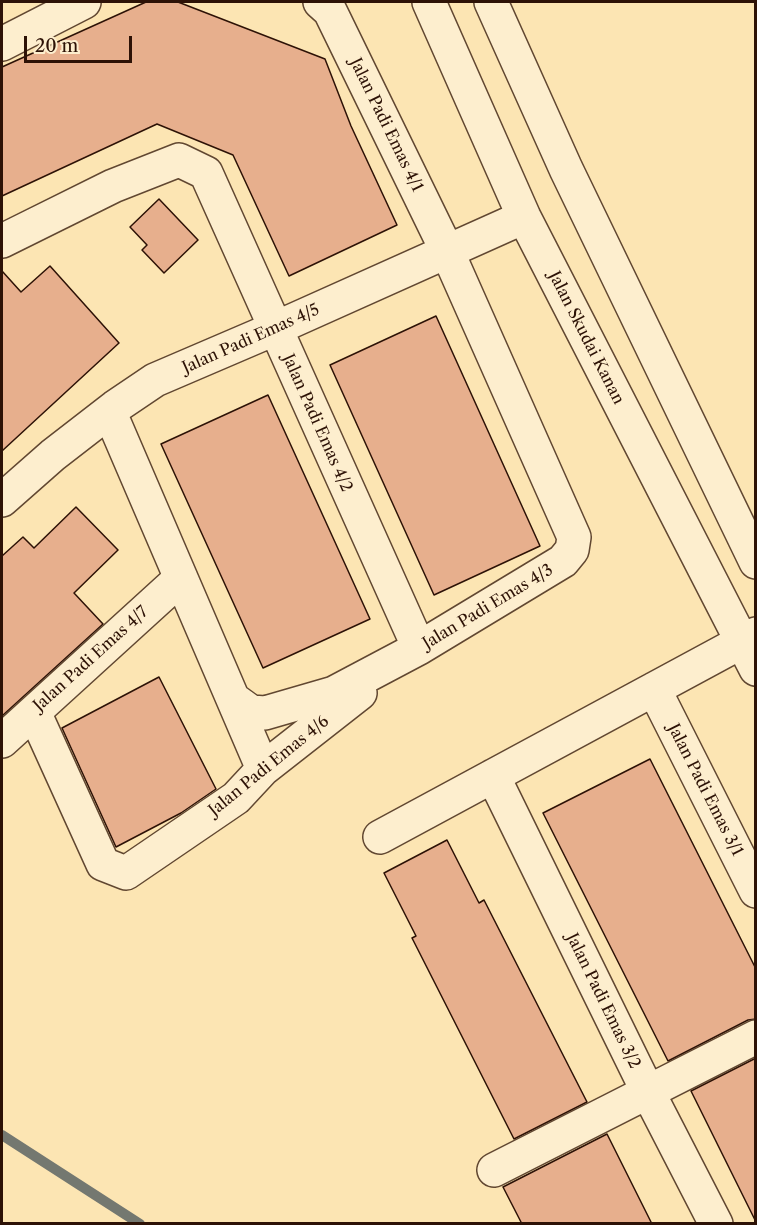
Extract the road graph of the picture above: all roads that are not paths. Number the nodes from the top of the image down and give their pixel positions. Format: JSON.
{"nodes":[{"id":1,"x":84,"y":2,"type":"edge"},
{"id":2,"x":320,"y":2,"type":"edge"},
{"id":3,"x":429,"y":2,"type":"edge"},
{"id":4,"x":491,"y":2,"type":"edge"},
{"id":5,"x":2,"y":44,"type":"edge"},
{"id":6,"x":524,"y":217,"type":"junction"},
{"id":7,"x":2,"y":241,"type":"edge"},
{"id":8,"x":447,"y":251,"type":"junction"},
{"id":9,"x":274,"y":329,"type":"junction"},
{"id":10,"x":110,"y":413,"type":"junction"},
{"id":11,"x":2,"y":500,"type":"edge"},
{"id":12,"x":756,"y":562,"type":"edge"},
{"id":13,"x":181,"y":578,"type":"junction"},
{"id":14,"x":419,"y":648,"type":"junction"},
{"id":15,"x":751,"y":648,"type":"edge"},
{"id":16,"x":654,"y":689,"type":"junction"},
{"id":17,"x":233,"y":699,"type":"junction"},
{"id":18,"x":34,"y":711,"type":"junction"},
{"id":19,"x":2,"y":741,"type":"edge"},
{"id":20,"x":263,"y":769,"type":"junction"},
{"id":21,"x":493,"y":776,"type":"junction"},
{"id":22,"x":380,"y":837,"type":"dead end"},
{"id":23,"x":756,"y":891,"type":"edge"},
{"id":24,"x":756,"y":1037,"type":"edge"},
{"id":25,"x":648,"y":1092,"type":"junction"},
{"id":26,"x":494,"y":1170,"type":"dead end"},
{"id":27,"x":716,"y":1224,"type":"edge"}],
"edges":[{"from":1,"to":5,"type":"street"},
{"from":2,"to":8,"type":"street","name":"Jalan Padi Emas 4/1"},
{"from":3,"to":6,"type":"street","name":"Jalan Skudai Kanan"},
{"from":4,"to":12,"type":"street"},
{"from":6,"to":8,"type":"street","name":"Jalan Padi Emas 4/5"},
{"from":6,"to":15,"type":"street","name":"Jalan Skudai Kanan"},
{"from":7,"to":9,"type":"street","name":"Jalan Padi Emas 4/2"},
{"from":8,"to":9,"type":"street","name":"Jalan Padi Emas 4/5"},
{"from":8,"to":14,"type":"street","name":"Jalan Padi Emas 4/3"},
{"from":9,"to":10,"type":"street","name":"Jalan Padi Emas 4/5"},
{"from":9,"to":14,"type":"street","name":"Jalan Padi Emas 4/2"},
{"from":10,"to":11,"type":"street","name":"Jalan Padi Emas 4/5"},
{"from":10,"to":13,"type":"street"},
{"from":13,"to":17,"type":"street"},
{"from":13,"to":18,"type":"street","name":"Jalan Padi Emas 4/7"},
{"from":14,"to":17,"type":"street","name":"Jalan Padi Emas 4/3"},
{"from":14,"to":20,"type":"street","name":"Jalan Padi Emas 4/6"},
{"from":15,"to":16,"type":"street"},
{"from":16,"to":21,"type":"street"},
{"from":16,"to":23,"type":"street","name":"Jalan Padi Emas 3/1"},
{"from":17,"to":20,"type":"street"},
{"from":18,"to":19,"type":"street","name":"Jalan Padi Emas 4/7"},
{"from":18,"to":20,"type":"street","name":"Jalan Padi Emas 4/6"},
{"from":21,"to":22,"type":"street"},
{"from":21,"to":25,"type":"street","name":"Jalan Padi Emas 3/2"},
{"from":24,"to":25,"type":"street"},
{"from":25,"to":26,"type":"street"},
{"from":25,"to":27,"type":"street","name":"Jalan Padi Emas 3/2"}]}
